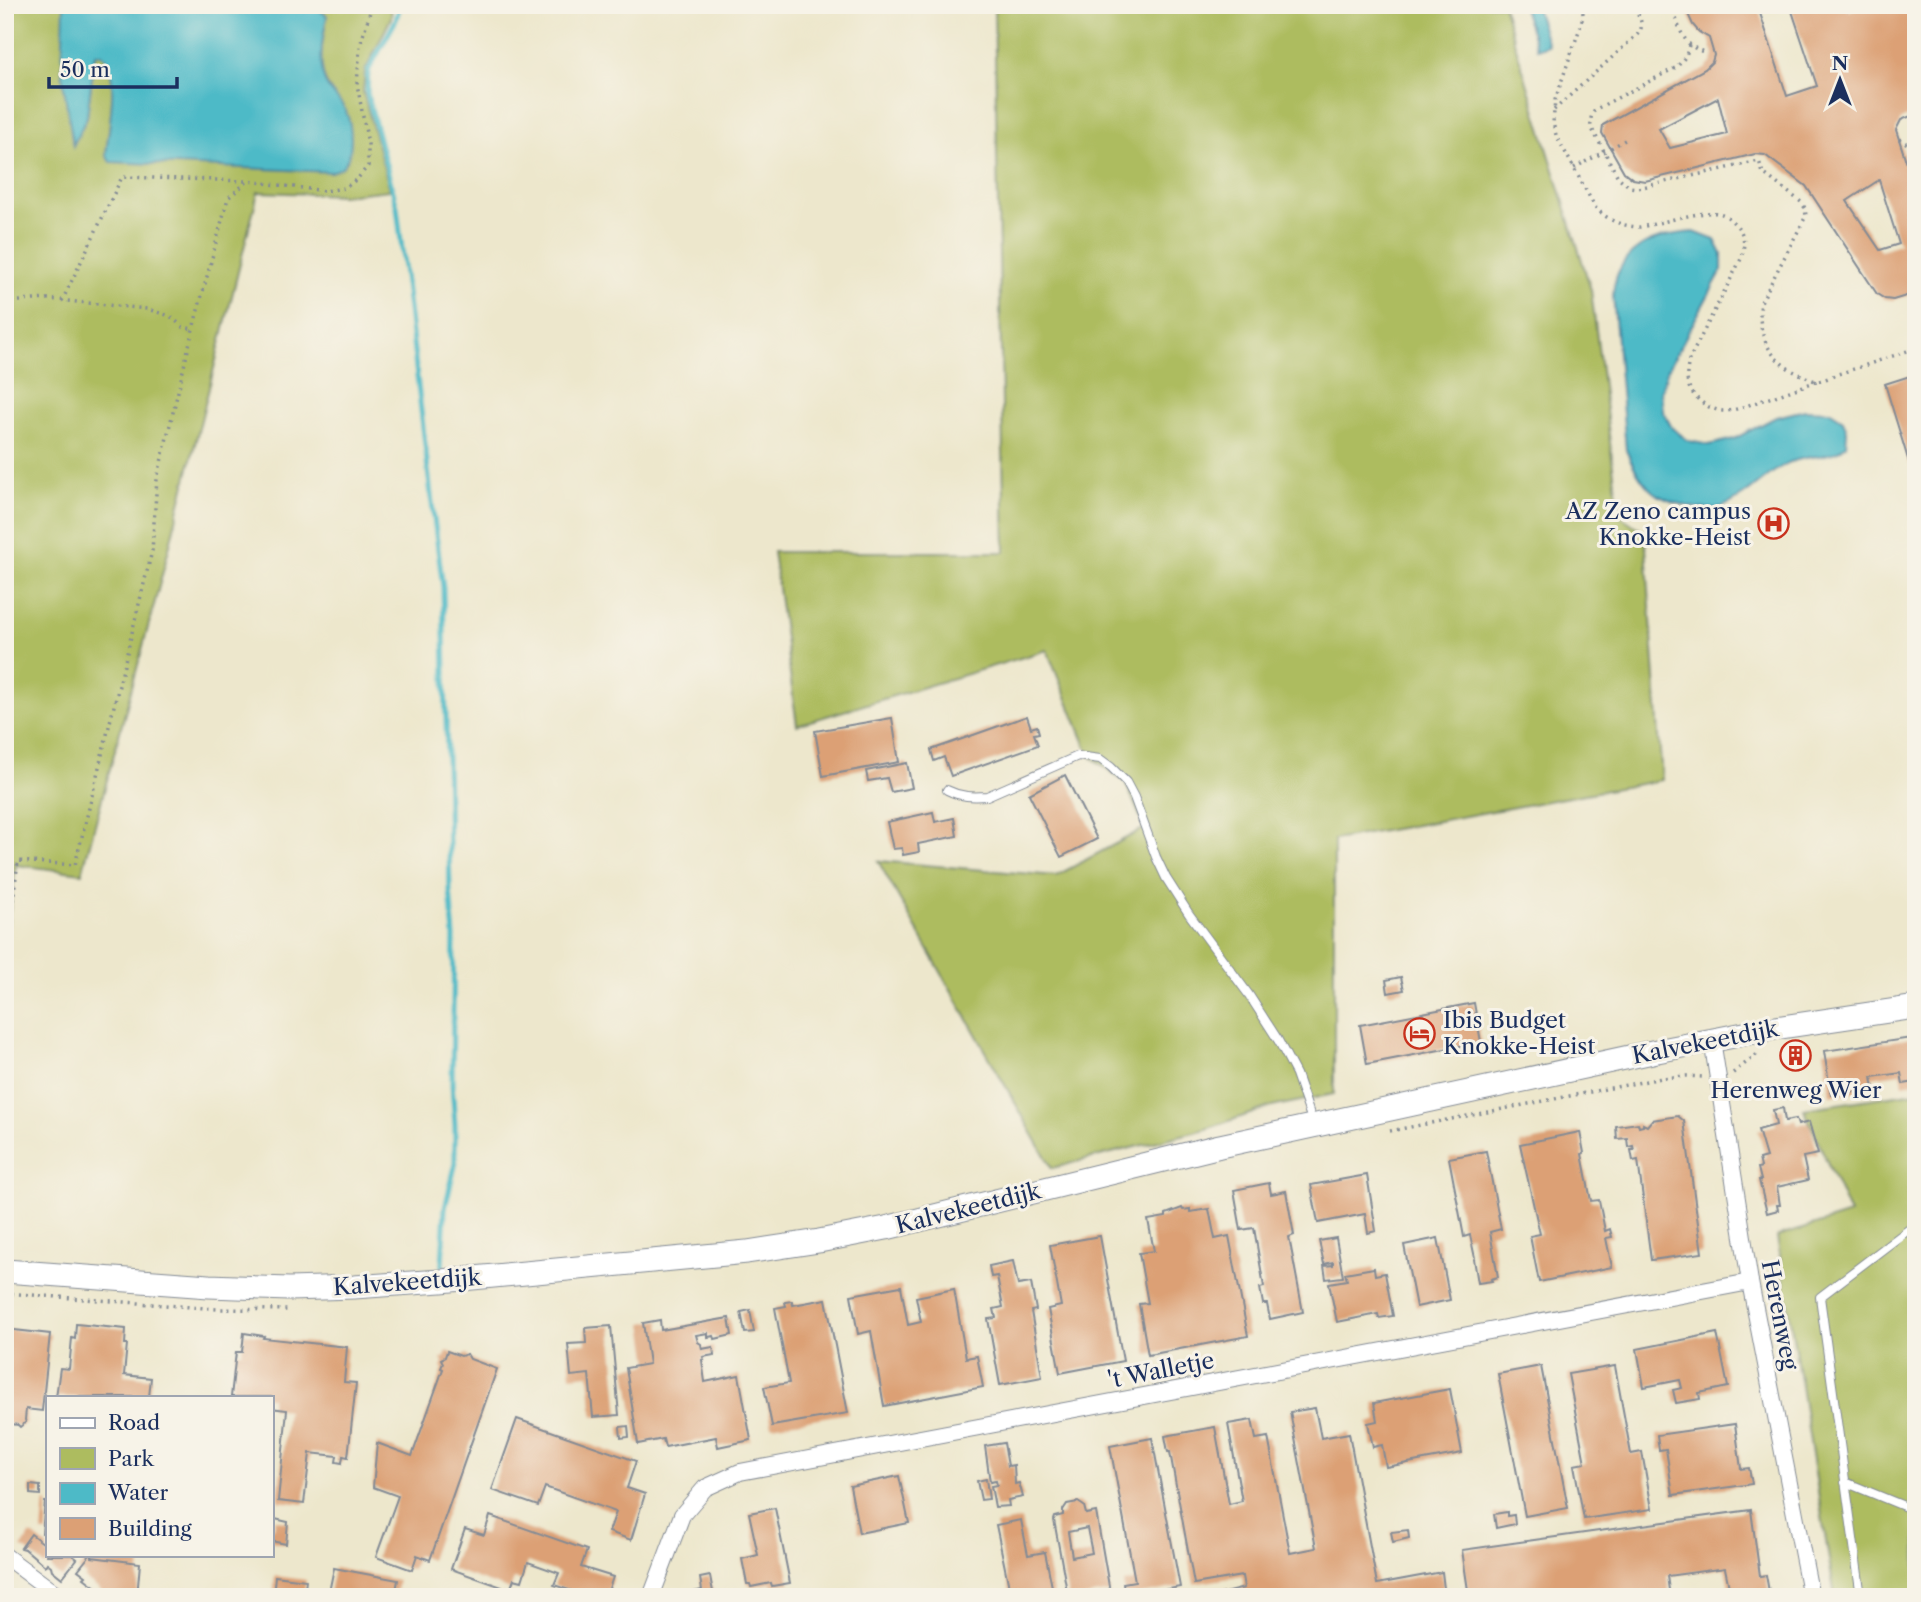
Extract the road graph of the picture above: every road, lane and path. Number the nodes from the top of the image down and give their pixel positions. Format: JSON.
{"nodes":[{"id":1,"x":372,"y":5,"type":"edge"},
{"id":2,"x":1582,"y":5,"type":"edge"},
{"id":3,"x":1633,"y":5,"type":"edge"},
{"id":4,"x":1672,"y":5,"type":"edge"},
{"id":5,"x":1689,"y":44,"type":"junction"},
{"id":6,"x":1704,"y":52,"type":"dead end"},
{"id":7,"x":1553,"y":111,"type":"junction"},
{"id":8,"x":1899,"y":138,"type":"dead end"},
{"id":9,"x":1625,"y":140,"type":"dead end"},
{"id":10,"x":1914,"y":147,"type":"edge"},
{"id":11,"x":1907,"y":161,"type":"dead end"},
{"id":12,"x":1574,"y":168,"type":"junction"},
{"id":13,"x":248,"y":181,"type":"junction"},
{"id":14,"x":1916,"y":298,"type":"edge"},
{"id":15,"x":62,"y":301,"type":"junction"},
{"id":16,"x":5,"y":302,"type":"edge"},
{"id":17,"x":1916,"y":311,"type":"edge"},
{"id":18,"x":193,"y":329,"type":"junction"},
{"id":19,"x":1916,"y":348,"type":"edge"},
{"id":20,"x":1818,"y":381,"type":"junction"},
{"id":21,"x":947,"y":790,"type":"dead end"},
{"id":22,"x":5,"y":963,"type":"edge"},
{"id":23,"x":1916,"y":1007,"type":"edge"},
{"id":24,"x":1712,"y":1040,"type":"junction"},
{"id":25,"x":1314,"y":1126,"type":"junction"},
{"id":26,"x":1916,"y":1224,"type":"edge"},
{"id":27,"x":5,"y":1271,"type":"edge"},
{"id":28,"x":1750,"y":1282,"type":"junction"},
{"id":29,"x":1845,"y":1482,"type":"junction"},
{"id":30,"x":1916,"y":1511,"type":"edge"},
{"id":31,"x":5,"y":1556,"type":"edge"},
{"id":32,"x":60,"y":1597,"type":"edge"},
{"id":33,"x":651,"y":1597,"type":"edge"},
{"id":34,"x":1811,"y":1597,"type":"edge"},
{"id":35,"x":1861,"y":1597,"type":"edge"}],
"edges":[{"from":1,"to":13,"type":"path"},
{"from":2,"to":7,"type":"path"},
{"from":3,"to":7,"type":"path"},
{"from":4,"to":5,"type":"path"},
{"from":5,"to":6,"type":"path"},
{"from":5,"to":20,"type":"path"},
{"from":7,"to":12,"type":"path"},
{"from":8,"to":10,"type":"path"},
{"from":9,"to":12,"type":"path","bridge":true},
{"from":10,"to":11,"type":"path"},
{"from":12,"to":20,"type":"path"},
{"from":13,"to":15,"type":"path"},
{"from":13,"to":18,"type":"path"},
{"from":14,"to":17,"type":"path"},
{"from":15,"to":16,"type":"path"},
{"from":15,"to":18,"type":"path"},
{"from":18,"to":22,"type":"path"},
{"from":19,"to":20,"type":"path"},
{"from":21,"to":25,"type":"lane"},
{"from":23,"to":24,"type":"street","name":"Kalvekeetdijk"},
{"from":24,"to":25,"type":"street","name":"Kalvekeetdijk"},
{"from":24,"to":28,"type":"street","name":"Herenweg"},
{"from":25,"to":27,"type":"street","name":"Kalvekeetdijk"},
{"from":26,"to":29,"type":"lane"},
{"from":28,"to":33,"type":"street","name":"'t Walletje"},
{"from":28,"to":34,"type":"street","name":"Herenweg"},
{"from":29,"to":30,"type":"lane"},
{"from":29,"to":35,"type":"lane"},
{"from":31,"to":32,"type":"street"}]}
